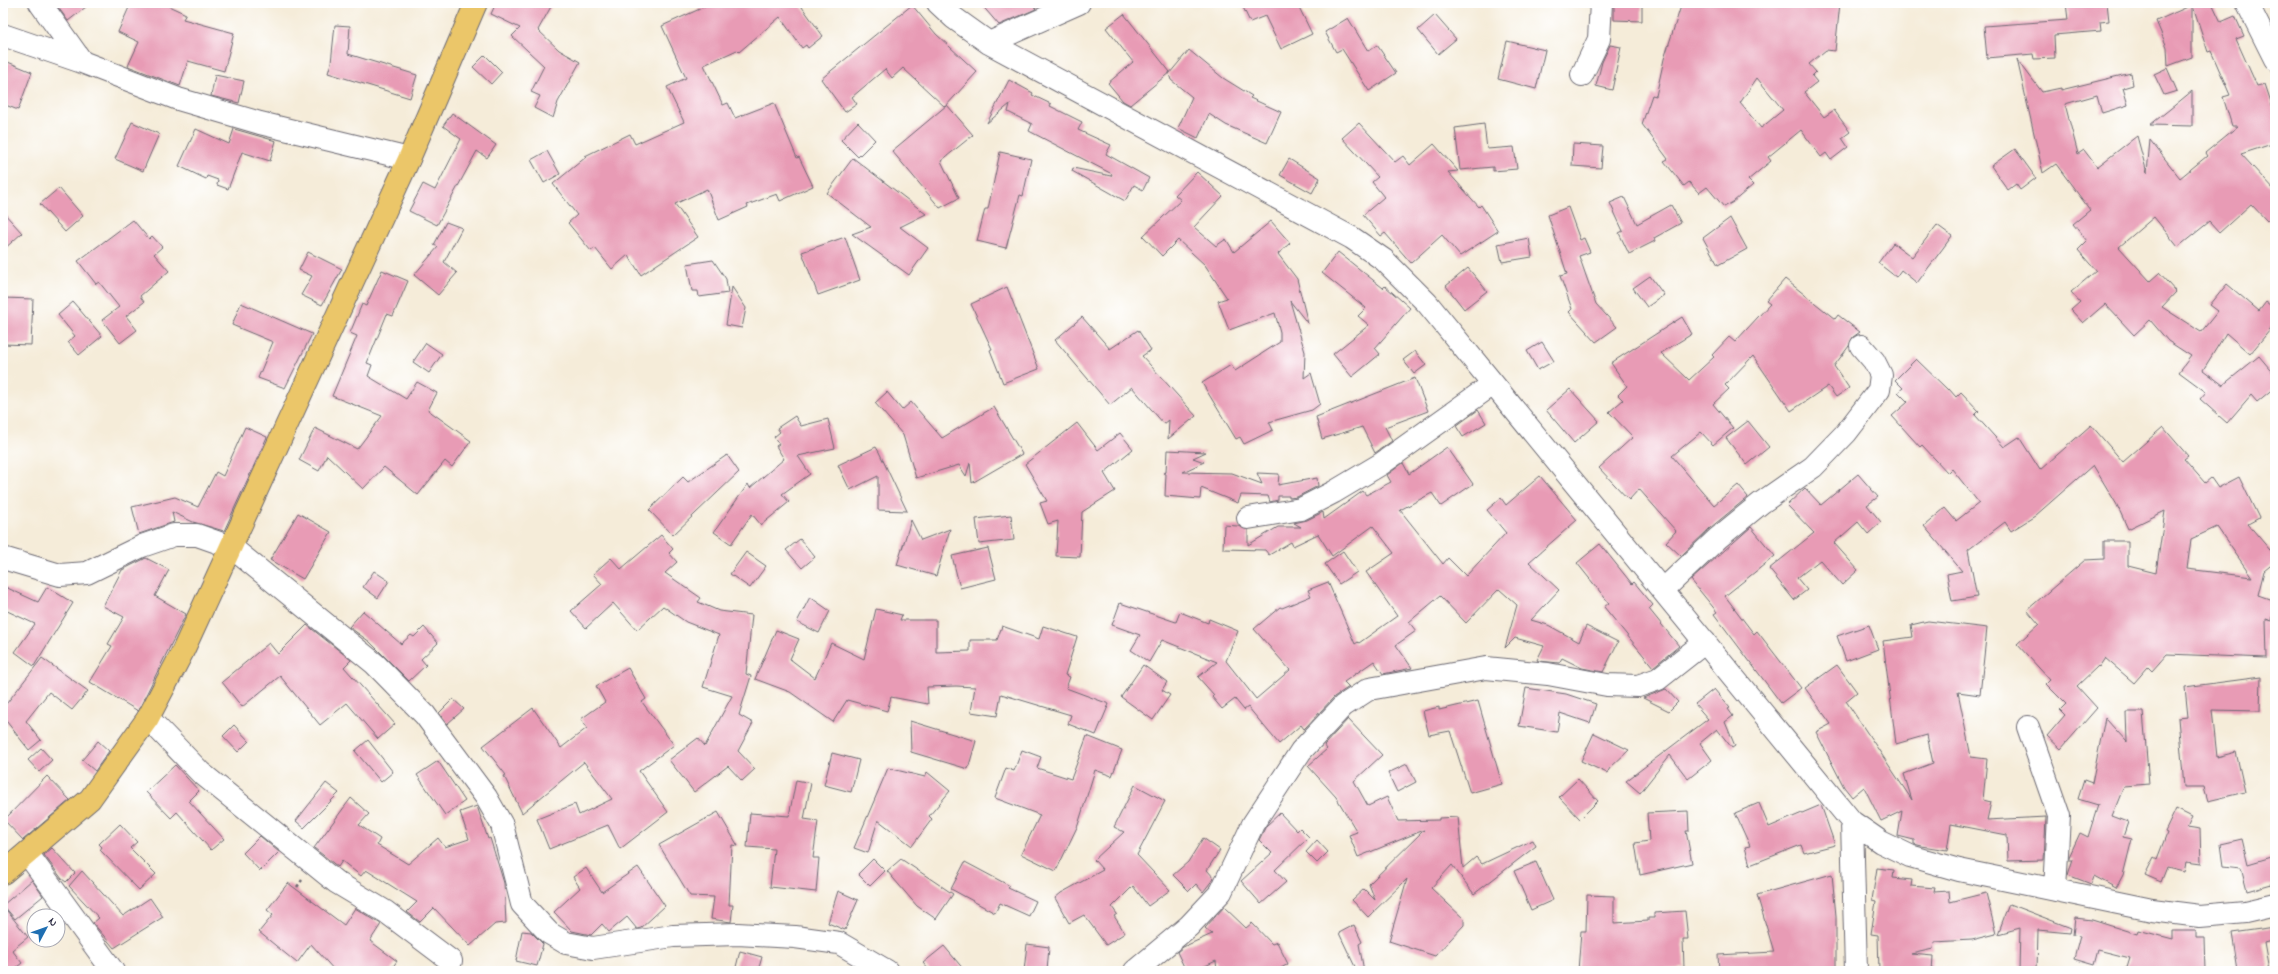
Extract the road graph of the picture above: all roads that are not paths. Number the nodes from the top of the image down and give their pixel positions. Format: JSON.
{"nodes":[{"id":1,"x":40,"y":3,"type":"edge"},
{"id":2,"x":476,"y":3,"type":"edge"},
{"id":3,"x":938,"y":3,"type":"edge"},
{"id":4,"x":1079,"y":3,"type":"edge"},
{"id":5,"x":1601,"y":3,"type":"edge"},
{"id":6,"x":2247,"y":3,"type":"edge"},
{"id":7,"x":3,"y":35,"type":"edge"},
{"id":8,"x":990,"y":43,"type":"junction"},
{"id":9,"x":2275,"y":59,"type":"edge"},
{"id":10,"x":82,"y":62,"type":"junction"},
{"id":11,"x":1582,"y":75,"type":"dead end"},
{"id":12,"x":409,"y":159,"type":"junction"},
{"id":13,"x":1861,"y":346,"type":"dead end"},
{"id":14,"x":1493,"y":384,"type":"junction"},
{"id":15,"x":1248,"y":518,"type":"dead end"},
{"id":16,"x":231,"y":547,"type":"junction"},
{"id":17,"x":3,"y":558,"type":"edge"},
{"id":18,"x":1663,"y":590,"type":"junction"},
{"id":19,"x":1705,"y":642,"type":"junction"},
{"id":20,"x":148,"y":718,"type":"junction"},
{"id":21,"x":2028,"y":727,"type":"dead end"},
{"id":22,"x":1852,"y":822,"type":"junction"},
{"id":23,"x":27,"y":853,"type":"junction"},
{"id":24,"x":3,"y":873,"type":"edge"},
{"id":25,"x":2055,"y":890,"type":"junction"},
{"id":26,"x":2275,"y":905,"type":"edge"},
{"id":27,"x":451,"y":961,"type":"dead end"},
{"id":28,"x":113,"y":971,"type":"edge"},
{"id":29,"x":887,"y":971,"type":"edge"},
{"id":30,"x":1135,"y":971,"type":"edge"},
{"id":31,"x":1856,"y":971,"type":"edge"}],
"edges":[{"from":1,"to":10,"type":"street"},
{"from":2,"to":12,"type":"main road"},
{"from":3,"to":8,"type":"street"},
{"from":4,"to":8,"type":"street"},
{"from":5,"to":11,"type":"street"},
{"from":6,"to":9,"type":"street"},
{"from":7,"to":10,"type":"street"},
{"from":8,"to":14,"type":"street"},
{"from":10,"to":12,"type":"street"},
{"from":12,"to":16,"type":"main road"},
{"from":13,"to":18,"type":"street"},
{"from":14,"to":15,"type":"street"},
{"from":14,"to":18,"type":"street"},
{"from":16,"to":17,"type":"street"},
{"from":16,"to":20,"type":"main road"},
{"from":16,"to":29,"type":"street"},
{"from":18,"to":19,"type":"street"},
{"from":19,"to":22,"type":"street"},
{"from":19,"to":30,"type":"street"},
{"from":20,"to":23,"type":"main road"},
{"from":20,"to":27,"type":"street"},
{"from":21,"to":25,"type":"street"},
{"from":22,"to":25,"type":"street"},
{"from":22,"to":31,"type":"street"},
{"from":23,"to":24,"type":"main road"},
{"from":23,"to":28,"type":"street"},
{"from":25,"to":26,"type":"street"}]}
